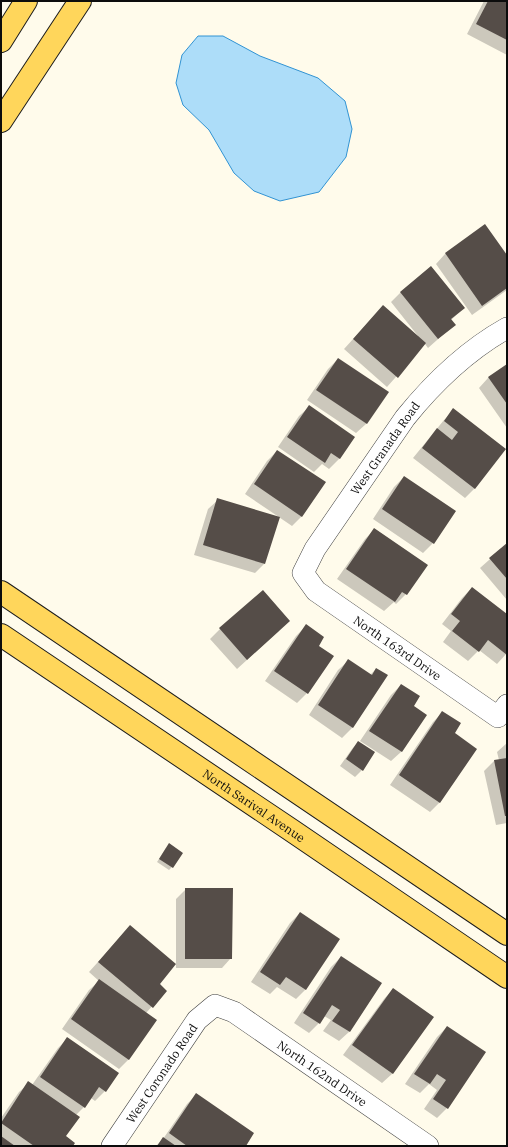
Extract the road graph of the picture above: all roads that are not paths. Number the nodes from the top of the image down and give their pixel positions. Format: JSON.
{"nodes":[{"id":1,"x":26,"y":1,"type":"edge"},
{"id":2,"x":80,"y":1,"type":"edge"},
{"id":3,"x":1,"y":41,"type":"edge"},
{"id":4,"x":1,"y":121,"type":"edge"},
{"id":5,"x":507,"y":328,"type":"edge"},
{"id":6,"x":303,"y":573,"type":"joint"},
{"id":7,"x":1,"y":592,"type":"edge"},
{"id":8,"x":1,"y":635,"type":"edge"},
{"id":9,"x":502,"y":711,"type":"edge"},
{"id":10,"x":507,"y":934,"type":"edge"},
{"id":11,"x":507,"y":977,"type":"edge"},
{"id":12,"x":215,"y":1005,"type":"joint"},
{"id":13,"x":112,"y":1146,"type":"edge"},
{"id":14,"x":428,"y":1146,"type":"edge"}],
"edges":[{"from":1,"to":3,"type":"main road"},
{"from":2,"to":4,"type":"main road"},
{"from":5,"to":6,"type":"street","name":"West Granada Road"},
{"from":6,"to":9,"type":"street","name":"North 163rd Drive"},
{"from":7,"to":10,"type":"main road"},
{"from":8,"to":11,"type":"main road","name":"North Sarival Avenue"},
{"from":12,"to":13,"type":"street","name":"West Coronado Road"},
{"from":12,"to":14,"type":"street","name":"North 162nd Drive"}]}
